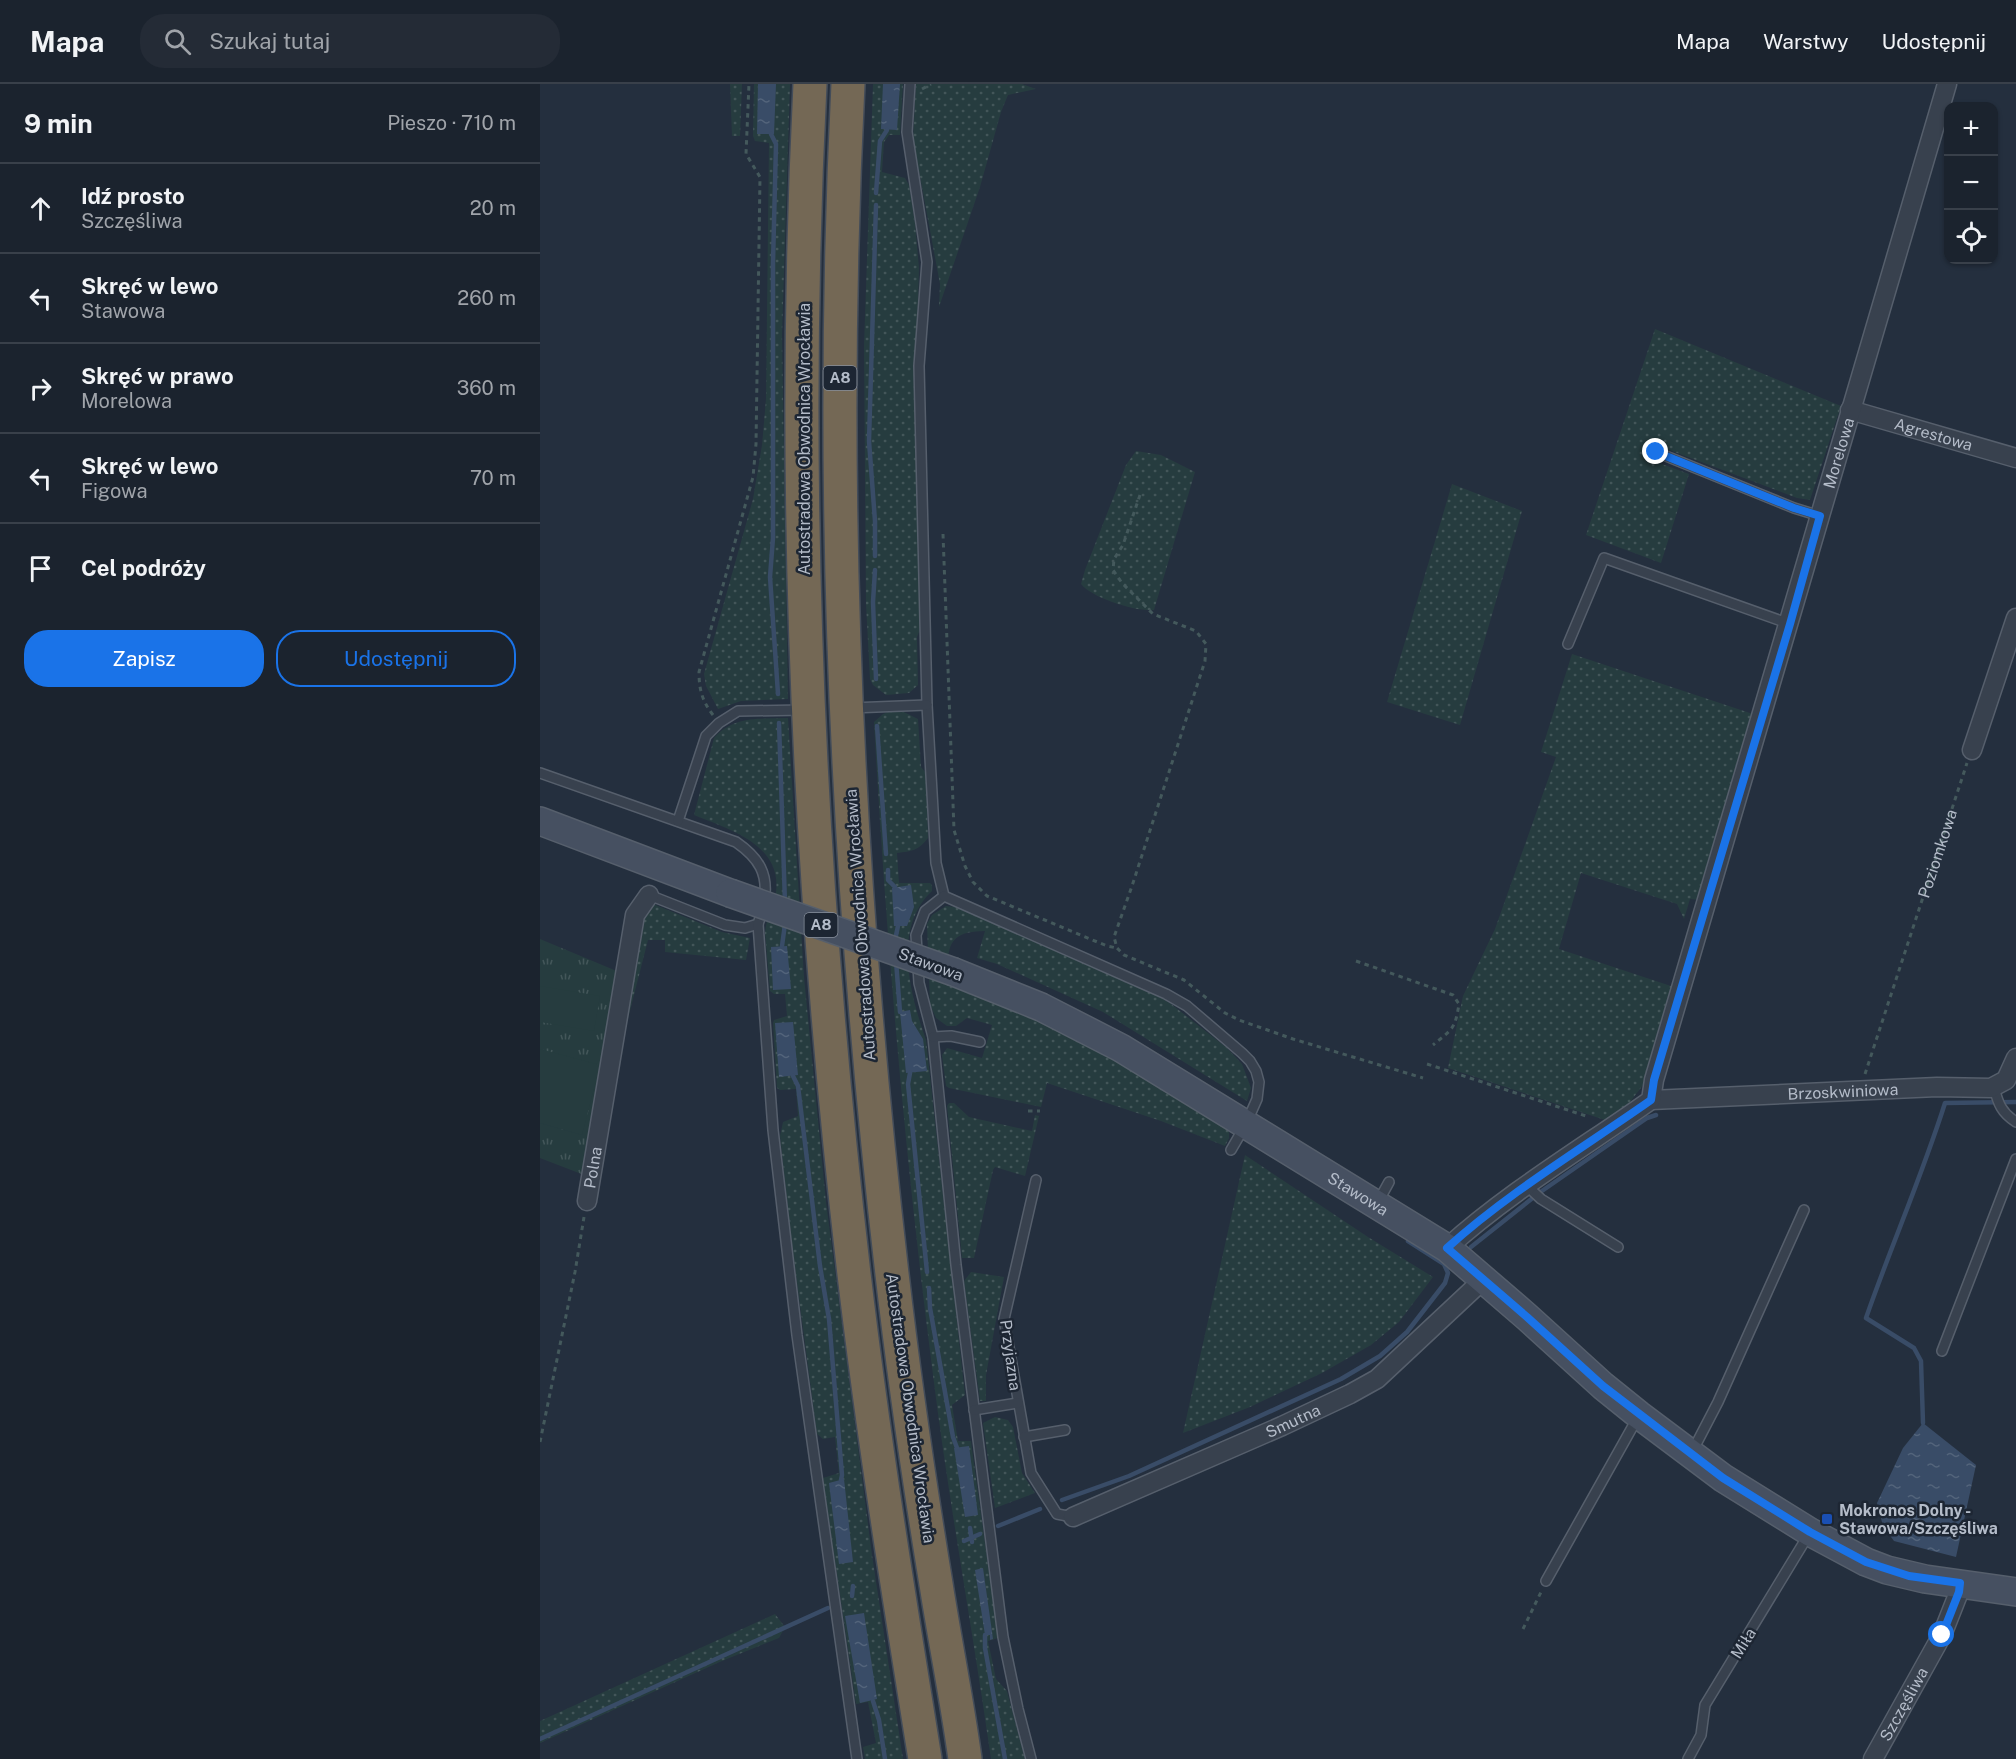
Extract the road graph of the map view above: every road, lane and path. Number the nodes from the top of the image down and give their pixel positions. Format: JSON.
{"nodes":[{"id":1,"x":749,"y":84,"type":"edge"},
{"id":2,"x":810,"y":84,"type":"edge"},
{"id":3,"x":848,"y":84,"type":"edge"},
{"id":4,"x":910,"y":84,"type":"edge"},
{"id":5,"x":1947,"y":84,"type":"edge"},
{"id":6,"x":1850,"y":410,"type":"junction"},
{"id":7,"x":1656,"y":452,"type":"dead end"},
{"id":8,"x":2016,"y":458,"type":"edge"},
{"id":9,"x":1140,"y":495,"type":"dead end"},
{"id":10,"x":1820,"y":516,"type":"junction"},
{"id":11,"x":943,"y":534,"type":"dead end"},
{"id":12,"x":2016,"y":618,"type":"edge"},
{"id":13,"x":1790,"y":624,"type":"junction"},
{"id":14,"x":1568,"y":644,"type":"dead end"},
{"id":15,"x":927,"y":705,"type":"junction"},
{"id":16,"x":846,"y":708,"type":"junction"},
{"id":17,"x":808,"y":710,"type":"junction"},
{"id":18,"x":719,"y":723,"type":"junction"},
{"id":19,"x":1972,"y":750,"type":"joint"},
{"id":20,"x":540,"y":773,"type":"edge"},
{"id":21,"x":540,"y":820,"type":"edge"},
{"id":22,"x":678,"y":821,"type":"junction"},
{"id":23,"x":649,"y":895,"type":"joint"},
{"id":24,"x":944,"y":896,"type":"junction"},
{"id":25,"x":758,"y":924,"type":"junction"},
{"id":26,"x":1117,"y":948,"type":"junction"},
{"id":27,"x":1356,"y":961,"type":"dead end"},
{"id":28,"x":933,"y":1037,"type":"junction"},
{"id":29,"x":980,"y":1042,"type":"dead end"},
{"id":30,"x":1433,"y":1045,"type":"dead end"},
{"id":31,"x":2016,"y":1058,"type":"edge"},
{"id":32,"x":1427,"y":1064,"type":"dead end"},
{"id":33,"x":1423,"y":1078,"type":"dead end"},
{"id":34,"x":1994,"y":1087,"type":"junction"},
{"id":35,"x":1864,"y":1090,"type":"junction"},
{"id":36,"x":1651,"y":1100,"type":"junction"},
{"id":37,"x":1028,"y":1111,"type":"dead end"},
{"id":38,"x":1040,"y":1111,"type":"dead end"},
{"id":39,"x":1589,"y":1117,"type":"dead end"},
{"id":40,"x":2016,"y":1122,"type":"edge"},
{"id":41,"x":1246,"y":1124,"type":"junction"},
{"id":42,"x":1231,"y":1150,"type":"dead end"},
{"id":43,"x":2016,"y":1159,"type":"edge"},
{"id":44,"x":1036,"y":1180,"type":"dead end"},
{"id":45,"x":1529,"y":1189,"type":"junction"},
{"id":46,"x":587,"y":1201,"type":"joint"},
{"id":47,"x":1804,"y":1210,"type":"dead end"},
{"id":48,"x":1618,"y":1247,"type":"dead end"},
{"id":49,"x":1447,"y":1248,"type":"junction"},
{"id":50,"x":1484,"y":1279,"type":"junction"},
{"id":51,"x":1942,"y":1351,"type":"dead end"},
{"id":52,"x":1018,"y":1403,"type":"junction"},
{"id":53,"x":974,"y":1410,"type":"junction"},
{"id":54,"x":1639,"y":1415,"type":"junction"},
{"id":55,"x":1065,"y":1430,"type":"dead end"},
{"id":56,"x":1024,"y":1437,"type":"junction"},
{"id":57,"x":540,"y":1442,"type":"edge"},
{"id":58,"x":1691,"y":1454,"type":"junction"},
{"id":59,"x":1073,"y":1517,"type":"joint"},
{"id":60,"x":1810,"y":1532,"type":"junction"},
{"id":61,"x":1546,"y":1581,"type":"joint"},
{"id":62,"x":1960,"y":1583,"type":"junction"},
{"id":63,"x":2016,"y":1592,"type":"edge"},
{"id":64,"x":1523,"y":1629,"type":"dead end"},
{"id":65,"x":857,"y":1759,"type":"edge"},
{"id":66,"x":925,"y":1759,"type":"edge"},
{"id":67,"x":965,"y":1759,"type":"edge"},
{"id":68,"x":1031,"y":1759,"type":"edge"},
{"id":69,"x":1688,"y":1759,"type":"edge"},
{"id":70,"x":1873,"y":1759,"type":"edge"}],
"edges":[{"from":1,"to":18,"type":"path"},
{"from":2,"to":17,"type":"highway","name":"Autostradowa Obwodnica Wrocławia","number":"A8"},
{"from":3,"to":16,"type":"highway","name":"Autostradowa Obwodnica Wrocławia","number":"A8"},
{"from":4,"to":15,"type":"lane"},
{"from":5,"to":6,"type":"street","name":"Morelowa"},
{"from":6,"to":8,"type":"street","name":"Agrestowa"},
{"from":6,"to":10,"type":"street","name":"Morelowa"},
{"from":7,"to":10,"type":"lane"},
{"from":9,"to":26,"type":"path"},
{"from":10,"to":13,"type":"street","name":"Morelowa"},
{"from":11,"to":26,"type":"path"},
{"from":12,"to":19,"type":"street"},
{"from":13,"to":14,"type":"lane"},
{"from":13,"to":36,"type":"street","name":"Morelowa"},
{"from":15,"to":16,"type":"lane"},
{"from":15,"to":24,"type":"lane"},
{"from":16,"to":67,"type":"highway","name":"Autostradowa Obwodnica Wrocławia","number":"A8"},
{"from":17,"to":18,"type":"lane"},
{"from":17,"to":66,"type":"highway","name":"Autostradowa Obwodnica Wrocławia","number":"A8"},
{"from":18,"to":22,"type":"lane"},
{"from":19,"to":35,"type":"path","name":"Poziomkowa"},
{"from":20,"to":22,"type":"lane"},
{"from":21,"to":41,"type":"street","name":"Stawowa","bridge":true},
{"from":22,"to":25,"type":"lane"},
{"from":23,"to":25,"type":"lane"},
{"from":23,"to":46,"type":"street","name":"Polna"},
{"from":24,"to":28,"type":"lane"},
{"from":24,"to":41,"type":"lane"},
{"from":25,"to":65,"type":"lane"},
{"from":26,"to":33,"type":"path"},
{"from":27,"to":30,"type":"path"},
{"from":28,"to":29,"type":"lane"},
{"from":28,"to":53,"type":"lane"},
{"from":31,"to":34,"type":"street"},
{"from":32,"to":39,"type":"path"},
{"from":34,"to":35,"type":"street","name":"Brzoskwiniowa"},
{"from":34,"to":40,"type":"lane"},
{"from":35,"to":36,"type":"street","name":"Brzoskwiniowa"},
{"from":36,"to":45,"type":"street"},
{"from":37,"to":38,"type":"path"},
{"from":41,"to":42,"type":"lane"},
{"from":41,"to":49,"type":"street","name":"Stawowa"},
{"from":43,"to":51,"type":"lane"},
{"from":44,"to":52,"type":"lane","name":"Przyjazna"},
{"from":45,"to":48,"type":"lane"},
{"from":45,"to":49,"type":"street"},
{"from":46,"to":57,"type":"path","name":"Polna"},
{"from":47,"to":58,"type":"lane"},
{"from":49,"to":50,"type":"street","name":"Stawowa"},
{"from":50,"to":54,"type":"street","name":"Stawowa"},
{"from":50,"to":59,"type":"street","name":"Smutna"},
{"from":52,"to":53,"type":"lane"},
{"from":52,"to":56,"type":"lane","name":"Przyjazna"},
{"from":53,"to":68,"type":"lane"},
{"from":54,"to":58,"type":"street","name":"Stawowa"},
{"from":54,"to":61,"type":"lane"},
{"from":55,"to":56,"type":"lane"},
{"from":56,"to":59,"type":"lane","name":"Przyjazna"},
{"from":58,"to":60,"type":"street","name":"Stawowa"},
{"from":60,"to":62,"type":"street","name":"Stawowa"},
{"from":60,"to":69,"type":"lane","name":"Miła"},
{"from":61,"to":64,"type":"path"},
{"from":62,"to":63,"type":"street","name":"Stawowa"},
{"from":62,"to":70,"type":"street","name":"Szczęśliwa"}]}
